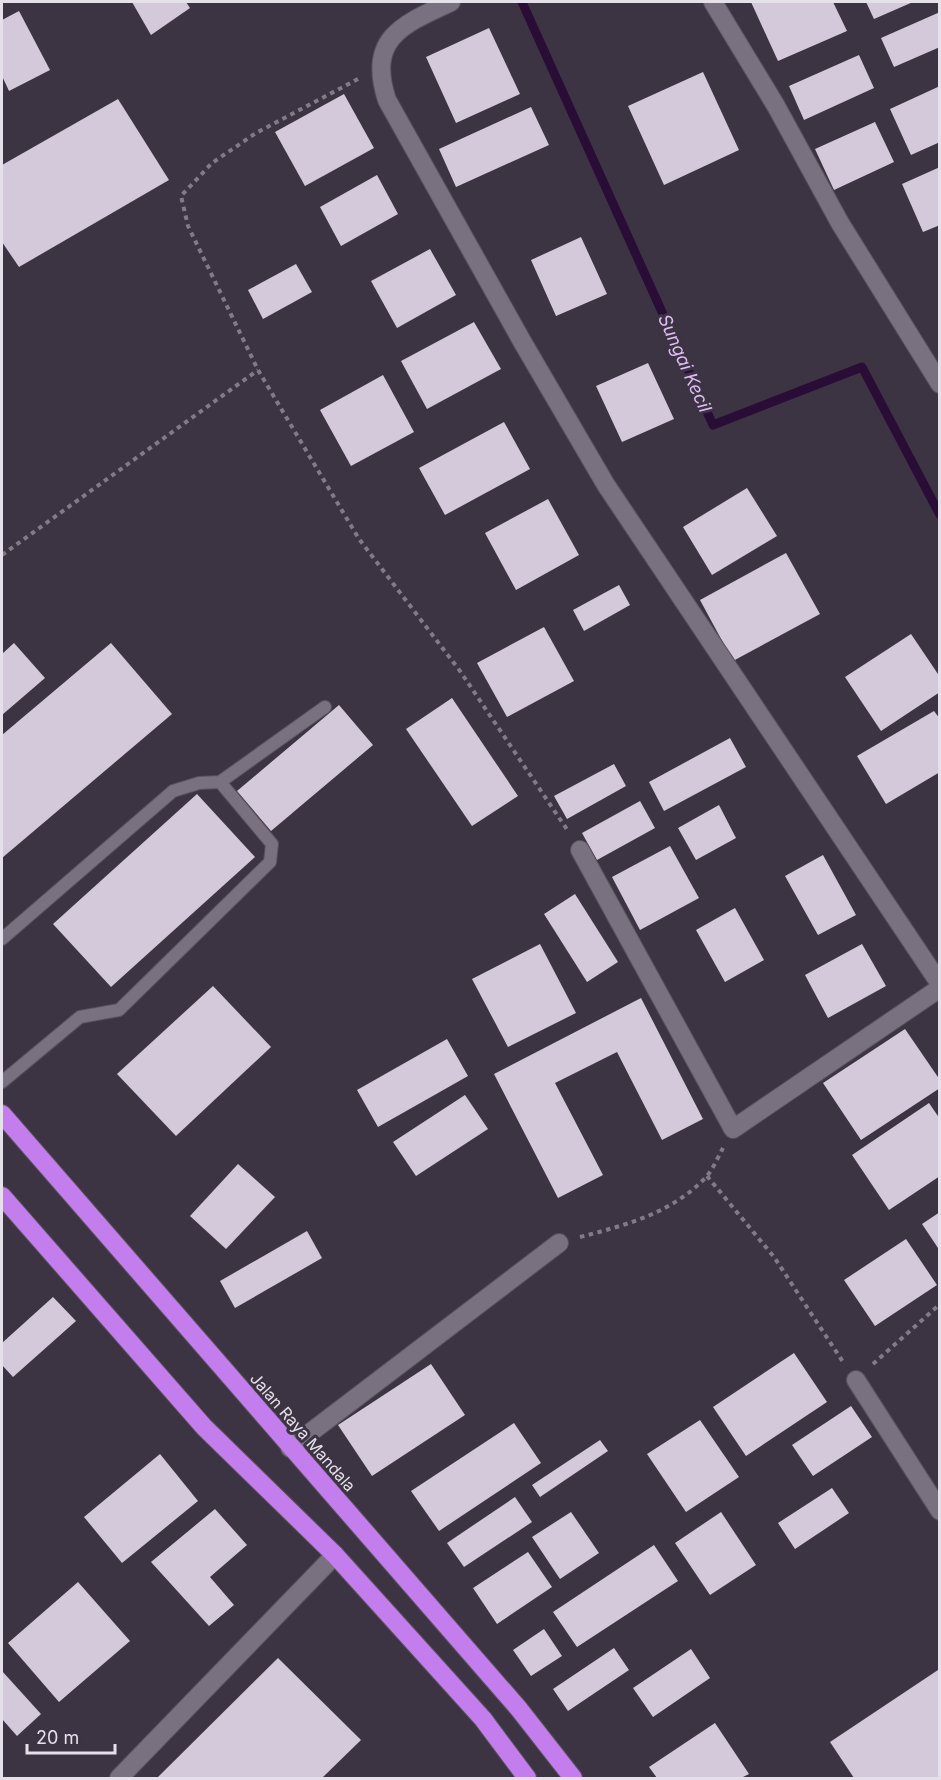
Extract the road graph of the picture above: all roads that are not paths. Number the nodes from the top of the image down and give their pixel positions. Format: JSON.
{"nodes":[{"id":1,"x":451,"y":2,"type":"edge"},
{"id":2,"x":713,"y":2,"type":"edge"},
{"id":3,"x":939,"y":384,"type":"edge"},
{"id":4,"x":325,"y":707,"type":"dead end"},
{"id":5,"x":220,"y":782,"type":"junction"},
{"id":6,"x":580,"y":849,"type":"road end"},
{"id":7,"x":2,"y":939,"type":"edge"},
{"id":8,"x":939,"y":986,"type":"edge"},
{"id":9,"x":2,"y":1082,"type":"edge"},
{"id":10,"x":2,"y":1114,"type":"edge"},
{"id":11,"x":2,"y":1196,"type":"edge"},
{"id":12,"x":559,"y":1243,"type":"road end"},
{"id":13,"x":856,"y":1380,"type":"road end"},
{"id":14,"x":290,"y":1448,"type":"junction"},
{"id":15,"x":939,"y":1511,"type":"edge"},
{"id":16,"x":336,"y":1555,"type":"junction"},
{"id":17,"x":119,"y":1779,"type":"edge"},
{"id":18,"x":527,"y":1779,"type":"edge"},
{"id":19,"x":573,"y":1779,"type":"edge"}],
"edges":[{"from":1,"to":8,"type":"street"},
{"from":2,"to":3,"type":"street"},
{"from":4,"to":5,"type":"lane"},
{"from":5,"to":7,"type":"lane"},
{"from":5,"to":9,"type":"lane"},
{"from":6,"to":8,"type":"street"},
{"from":10,"to":14,"type":"highway","name":"Jalan Raya Mandala"},
{"from":11,"to":16,"type":"highway"},
{"from":12,"to":14,"type":"street"},
{"from":13,"to":15,"type":"street"},
{"from":14,"to":19,"type":"highway","name":"Jalan Raya Mandala"},
{"from":16,"to":17,"type":"street"},
{"from":16,"to":18,"type":"highway"}]}
